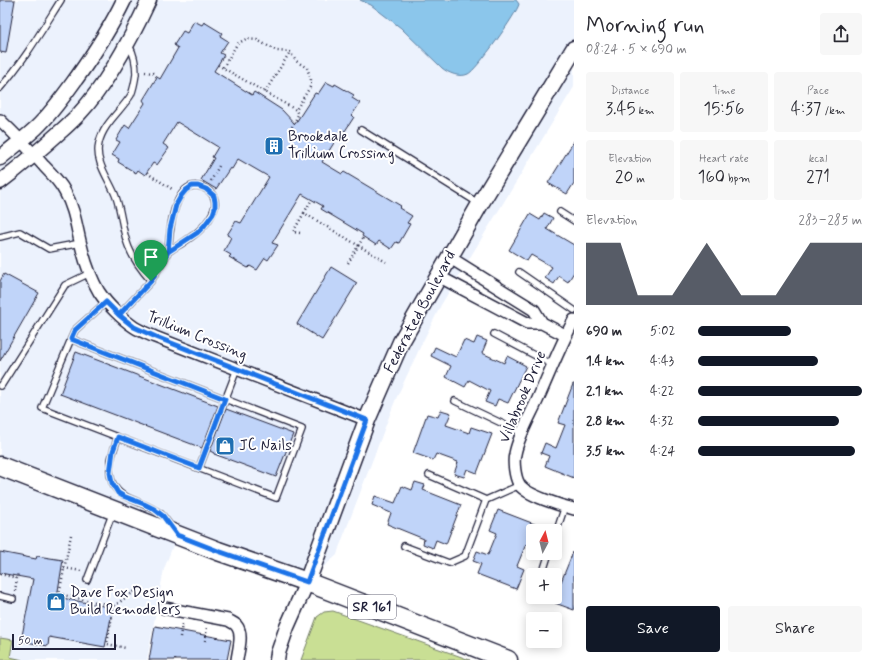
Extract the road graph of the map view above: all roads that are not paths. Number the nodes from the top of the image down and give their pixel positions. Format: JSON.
{"nodes":[{"id":1,"x":61,"y":0,"type":"edge"},
{"id":2,"x":124,"y":0,"type":"edge"},
{"id":3,"x":149,"y":0,"type":"edge"},
{"id":4,"x":127,"y":43,"type":"junction"},
{"id":5,"x":574,"y":49,"type":"edge"},
{"id":6,"x":0,"y":88,"type":"edge"},
{"id":7,"x":0,"y":120,"type":"edge"},
{"id":8,"x":361,"y":130,"type":"dead end"},
{"id":9,"x":21,"y":140,"type":"junction"},
{"id":10,"x":34,"y":155,"type":"junction"},
{"id":11,"x":0,"y":158,"type":"edge"},
{"id":12,"x":0,"y":182,"type":"edge"},
{"id":13,"x":480,"y":204,"type":"junction"},
{"id":14,"x":560,"y":212,"type":"dead end"},
{"id":15,"x":574,"y":221,"type":"edge"},
{"id":16,"x":0,"y":236,"type":"edge"},
{"id":17,"x":81,"y":243,"type":"junction"},
{"id":18,"x":168,"y":252,"type":"junction"},
{"id":19,"x":449,"y":257,"type":"junction"},
{"id":20,"x":519,"y":272,"type":"dead end"},
{"id":21,"x":90,"y":273,"type":"junction"},
{"id":22,"x":438,"y":276,"type":"junction"},
{"id":23,"x":151,"y":281,"type":"junction"},
{"id":24,"x":106,"y":302,"type":"junction"},
{"id":25,"x":574,"y":310,"type":"edge"},
{"id":26,"x":119,"y":315,"type":"junction"},
{"id":27,"x":574,"y":320,"type":"edge"},
{"id":28,"x":542,"y":323,"type":"junction"},
{"id":29,"x":494,"y":334,"type":"dead end"},
{"id":30,"x":565,"y":335,"type":"junction"},
{"id":31,"x":71,"y":339,"type":"junction"},
{"id":32,"x":553,"y":365,"type":"junction"},
{"id":33,"x":237,"y":369,"type":"junction"},
{"id":34,"x":0,"y":386,"type":"edge"},
{"id":35,"x":225,"y":399,"type":"junction"},
{"id":36,"x":455,"y":401,"type":"dead end"},
{"id":37,"x":367,"y":420,"type":"junction"},
{"id":38,"x":522,"y":433,"type":"junction"},
{"id":39,"x":118,"y":437,"type":"junction"},
{"id":40,"x":0,"y":466,"type":"edge"},
{"id":41,"x":199,"y":468,"type":"junction"},
{"id":42,"x":429,"y":475,"type":"dead end"},
{"id":43,"x":520,"y":485,"type":"junction"},
{"id":44,"x":486,"y":500,"type":"junction"},
{"id":45,"x":569,"y":508,"type":"edge"},
{"id":46,"x":114,"y":510,"type":"junction"},
{"id":47,"x":561,"y":524,"type":"edge"},
{"id":48,"x":177,"y":535,"type":"junction"},
{"id":49,"x":404,"y":546,"type":"dead end"},
{"id":50,"x":87,"y":580,"type":"dead end"},
{"id":51,"x":307,"y":582,"type":"junction"},
{"id":52,"x":0,"y":596,"type":"edge"},
{"id":53,"x":13,"y":599,"type":"road end"},
{"id":54,"x":164,"y":608,"type":"dead end"},
{"id":55,"x":237,"y":660,"type":"edge"},
{"id":56,"x":277,"y":660,"type":"edge"},
{"id":57,"x":508,"y":660,"type":"edge"}],
"edges":[{"from":1,"to":6,"type":"lane"},
{"from":2,"to":9,"type":"street"},
{"from":3,"to":4,"type":"street"},
{"from":4,"to":10,"type":"street"},
{"from":4,"to":23,"type":"lane"},
{"from":5,"to":13,"type":"main road","name":"Federated Boulevard"},
{"from":7,"to":9,"type":"street","name":"Trillium Crossing"},
{"from":8,"to":13,"type":"lane"},
{"from":9,"to":10,"type":"street","name":"Trillium Crossing"},
{"from":9,"to":11,"type":"street"},
{"from":10,"to":12,"type":"street"},
{"from":10,"to":17,"type":"street","name":"Trillium Crossing"},
{"from":13,"to":19,"type":"main road","name":"Federated Boulevard"},
{"from":14,"to":15,"type":"lane"},
{"from":16,"to":17,"type":"lane"},
{"from":17,"to":21,"type":"street","name":"Trillium Crossing"},
{"from":18,"to":18,"type":"lane"},
{"from":18,"to":23,"type":"lane"},
{"from":19,"to":22,"type":"main road","name":"Federated Boulevard"},
{"from":19,"to":28,"type":"street"},
{"from":20,"to":25,"type":"lane"},
{"from":21,"to":24,"type":"street","name":"Trillium Crossing"},
{"from":21,"to":34,"type":"lane"},
{"from":22,"to":28,"type":"street"},
{"from":22,"to":37,"type":"main road","name":"Federated Boulevard"},
{"from":23,"to":26,"type":"lane"},
{"from":24,"to":26,"type":"street","name":"Trillium Crossing"},
{"from":24,"to":31,"type":"lane"},
{"from":26,"to":33,"type":"street","name":"Trillium Crossing"},
{"from":27,"to":30,"type":"street","name":"Villabrook Drive"},
{"from":28,"to":30,"type":"street"},
{"from":29,"to":32,"type":"lane"},
{"from":30,"to":32,"type":"street","name":"Villabrook Drive"},
{"from":31,"to":35,"type":"lane"},
{"from":31,"to":39,"type":"lane"},
{"from":32,"to":38,"type":"street","name":"Villabrook Drive"},
{"from":33,"to":35,"type":"lane"},
{"from":33,"to":37,"type":"street","name":"Trillium Crossing"},
{"from":35,"to":41,"type":"lane"},
{"from":35,"to":41,"type":"lane"},
{"from":36,"to":38,"type":"lane"},
{"from":37,"to":51,"type":"main road","name":"Federated Boulevard"},
{"from":38,"to":43,"type":"street","name":"Villabrook Drive"},
{"from":39,"to":41,"type":"lane"},
{"from":39,"to":48,"type":"lane"},
{"from":40,"to":46,"type":"main road","number":"SR 161"},
{"from":42,"to":44,"type":"lane"},
{"from":43,"to":44,"type":"lane"},
{"from":43,"to":45,"type":"street"},
{"from":44,"to":49,"type":"lane"},
{"from":45,"to":47,"type":"lane"},
{"from":46,"to":48,"type":"main road","number":"SR 161"},
{"from":46,"to":50,"type":"lane"},
{"from":48,"to":51,"type":"main road","number":"SR 161"},
{"from":51,"to":56,"type":"street","name":"Federated Boulevard"},
{"from":51,"to":57,"type":"main road","number":"SR 161"},
{"from":52,"to":53,"type":"lane"},
{"from":54,"to":55,"type":"street"}]}
